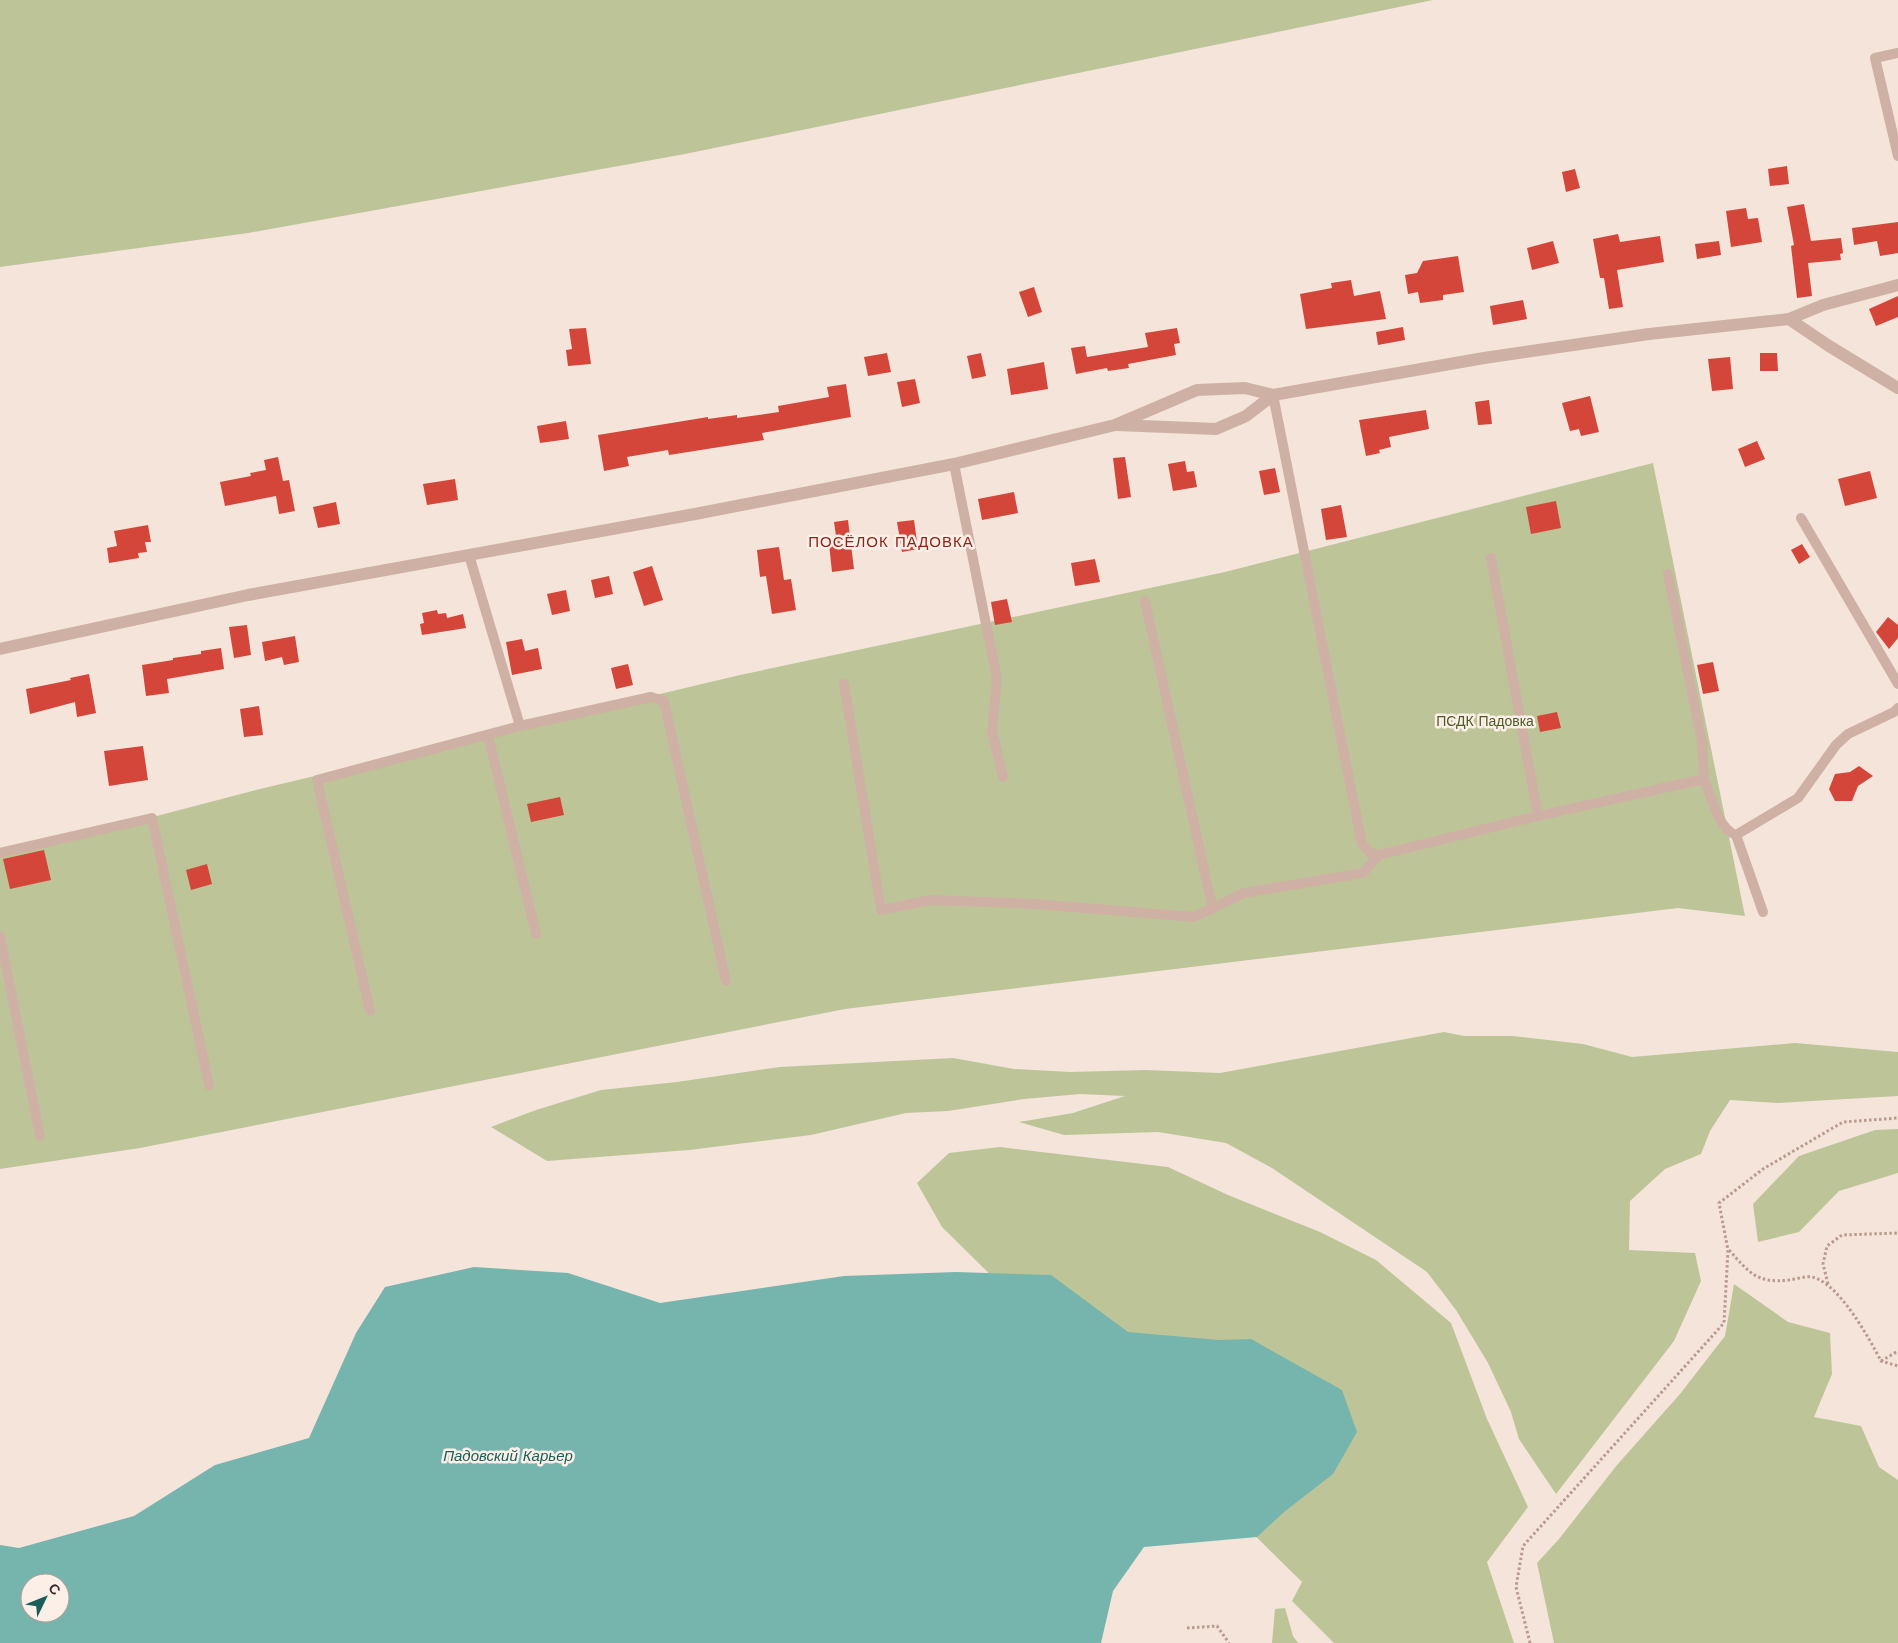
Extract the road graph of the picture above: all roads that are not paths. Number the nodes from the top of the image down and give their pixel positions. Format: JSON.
{"nodes":[{"id":1,"x":1898,"y":53,"type":"edge"},
{"id":2,"x":1898,"y":156,"type":"edge"},
{"id":3,"x":1898,"y":285,"type":"edge"},
{"id":4,"x":1788,"y":319,"type":"junction"},
{"id":5,"x":1898,"y":388,"type":"edge"},
{"id":6,"x":1273,"y":395,"type":"junction"},
{"id":7,"x":1114,"y":425,"type":"junction"},
{"id":8,"x":954,"y":464,"type":"junction"},
{"id":9,"x":1801,"y":518,"type":"dead end"},
{"id":10,"x":469,"y":555,"type":"junction"},
{"id":11,"x":1491,"y":558,"type":"dead end"},
{"id":12,"x":1668,"y":574,"type":"dead end"},
{"id":13,"x":1145,"y":601,"type":"dead end"},
{"id":14,"x":0,"y":649,"type":"edge"},
{"id":15,"x":844,"y":684,"type":"dead end"},
{"id":16,"x":1898,"y":684,"type":"edge"},
{"id":17,"x":1898,"y":708,"type":"edge"},
{"id":18,"x":520,"y":726,"type":"junction"},
{"id":19,"x":488,"y":735,"type":"junction"},
{"id":20,"x":1003,"y":777,"type":"dead end"},
{"id":21,"x":1704,"y":779,"type":"junction"},
{"id":22,"x":1538,"y":816,"type":"junction"},
{"id":23,"x":1736,"y":835,"type":"junction"},
{"id":24,"x":0,"y":853,"type":"edge"},
{"id":25,"x":1379,"y":855,"type":"junction"},
{"id":26,"x":1212,"y":906,"type":"junction"},
{"id":27,"x":1763,"y":912,"type":"dead end"},
{"id":28,"x":536,"y":934,"type":"dead end"},
{"id":29,"x":0,"y":936,"type":"edge"},
{"id":30,"x":726,"y":981,"type":"dead end"},
{"id":31,"x":370,"y":1011,"type":"dead end"},
{"id":32,"x":209,"y":1086,"type":"dead end"},
{"id":33,"x":40,"y":1136,"type":"dead end"}],
"edges":[{"from":1,"to":2,"type":"lane"},
{"from":3,"to":4,"type":"street"},
{"from":4,"to":5,"type":"street"},
{"from":4,"to":6,"type":"street"},
{"from":6,"to":7,"type":"street"},
{"from":6,"to":7,"type":"street"},
{"from":6,"to":25,"type":"lane"},
{"from":7,"to":8,"type":"street"},
{"from":8,"to":10,"type":"street"},
{"from":8,"to":20,"type":"lane"},
{"from":9,"to":16,"type":"lane"},
{"from":10,"to":14,"type":"street"},
{"from":10,"to":18,"type":"lane"},
{"from":11,"to":22,"type":"lane"},
{"from":12,"to":21,"type":"lane"},
{"from":13,"to":26,"type":"lane"},
{"from":15,"to":26,"type":"lane"},
{"from":17,"to":23,"type":"lane"},
{"from":18,"to":19,"type":"lane"},
{"from":18,"to":30,"type":"lane"},
{"from":19,"to":28,"type":"lane"},
{"from":19,"to":31,"type":"lane"},
{"from":21,"to":22,"type":"lane"},
{"from":21,"to":23,"type":"lane"},
{"from":22,"to":25,"type":"lane"},
{"from":23,"to":27,"type":"lane"},
{"from":24,"to":32,"type":"lane"},
{"from":25,"to":26,"type":"lane"},
{"from":29,"to":33,"type":"lane"}]}
